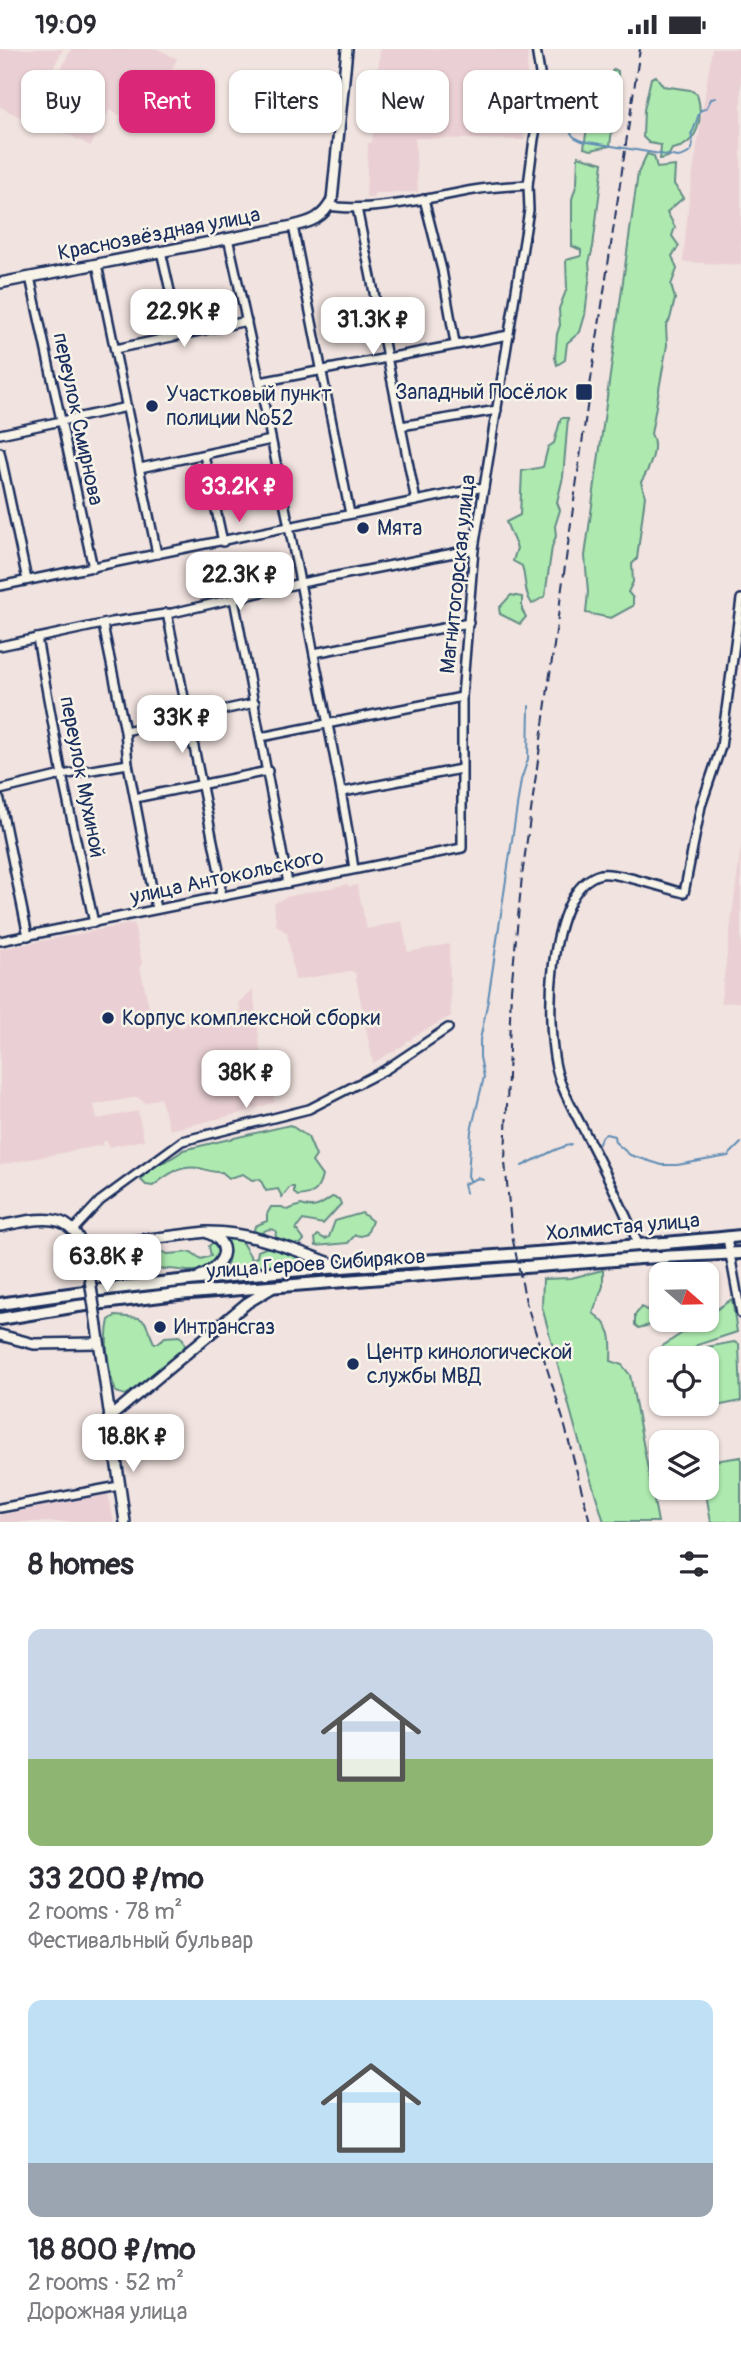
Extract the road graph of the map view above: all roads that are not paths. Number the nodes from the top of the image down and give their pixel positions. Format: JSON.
{"nodes":[{"id":1,"x":347,"y":49,"type":"edge"},
{"id":2,"x":536,"y":49,"type":"edge"},
{"id":3,"x":528,"y":185,"type":"junction"},
{"id":4,"x":424,"y":199,"type":"junction"},
{"id":5,"x":357,"y":208,"type":"junction"},
{"id":6,"x":326,"y":210,"type":"junction"},
{"id":7,"x":293,"y":226,"type":"junction"},
{"id":8,"x":228,"y":238,"type":"junction"},
{"id":9,"x":161,"y":251,"type":"junction"},
{"id":10,"x":97,"y":264,"type":"junction"},
{"id":11,"x":30,"y":277,"type":"junction"},
{"id":12,"x":0,"y":283,"type":"edge"},
{"id":13,"x":247,"y":321,"type":"junction"},
{"id":14,"x":180,"y":335,"type":"junction"},
{"id":15,"x":509,"y":335,"type":"junction"},
{"id":16,"x":455,"y":343,"type":"junction"},
{"id":17,"x":116,"y":349,"type":"junction"},
{"id":18,"x":387,"y":356,"type":"junction"},
{"id":19,"x":321,"y":370,"type":"junction"},
{"id":20,"x":260,"y":382,"type":"junction"},
{"id":21,"x":127,"y":407,"type":"junction"},
{"id":22,"x":497,"y":410,"type":"junction"},
{"id":23,"x":61,"y":421,"type":"junction"},
{"id":24,"x":401,"y":426,"type":"junction"},
{"id":25,"x":0,"y":434,"type":"edge"},
{"id":26,"x":271,"y":440,"type":"junction"},
{"id":27,"x":0,"y":452,"type":"edge"},
{"id":28,"x":204,"y":455,"type":"junction"},
{"id":29,"x":139,"y":468,"type":"junction"},
{"id":30,"x":484,"y":487,"type":"junction"},
{"id":31,"x":416,"y":501,"type":"junction"},
{"id":32,"x":350,"y":514,"type":"junction"},
{"id":33,"x":291,"y":528,"type":"junction"},
{"id":34,"x":223,"y":541,"type":"junction"},
{"id":35,"x":474,"y":549,"type":"junction"},
{"id":36,"x":157,"y":554,"type":"junction"},
{"id":37,"x":93,"y":568,"type":"junction"},
{"id":38,"x":27,"y":580,"type":"junction"},
{"id":39,"x":302,"y":583,"type":"junction"},
{"id":40,"x":0,"y":586,"type":"edge"},
{"id":41,"x":234,"y":599,"type":"junction"},
{"id":42,"x":741,"y":599,"type":"edge"},
{"id":43,"x":167,"y":613,"type":"junction"},
{"id":44,"x":469,"y":624,"type":"junction"},
{"id":45,"x":103,"y":625,"type":"junction"},
{"id":46,"x":37,"y":638,"type":"junction"},
{"id":47,"x":0,"y":646,"type":"edge"},
{"id":48,"x":314,"y":653,"type":"junction"},
{"id":49,"x":462,"y":697,"type":"junction"},
{"id":50,"x":255,"y":703,"type":"junction"},
{"id":51,"x":189,"y":717,"type":"junction"},
{"id":52,"x":327,"y":723,"type":"junction"},
{"id":53,"x":125,"y":731,"type":"junction"},
{"id":54,"x":261,"y":737,"type":"junction"},
{"id":55,"x":128,"y":764,"type":"junction"},
{"id":56,"x":461,"y":769,"type":"junction"},
{"id":57,"x":268,"y":771,"type":"junction"},
{"id":58,"x":62,"y":775,"type":"junction"},
{"id":59,"x":201,"y":783,"type":"junction"},
{"id":60,"x":0,"y":790,"type":"edge"},
{"id":61,"x":343,"y":792,"type":"junction"},
{"id":62,"x":135,"y":798,"type":"junction"},
{"id":63,"x":0,"y":800,"type":"edge"},
{"id":64,"x":462,"y":848,"type":"joint"},
{"id":65,"x":354,"y":869,"type":"junction"},
{"id":66,"x":288,"y":883,"type":"junction"},
{"id":67,"x":220,"y":895,"type":"junction"},
{"id":68,"x":156,"y":909,"type":"junction"},
{"id":69,"x":94,"y":923,"type":"junction"},
{"id":70,"x":28,"y":936,"type":"junction"},
{"id":71,"x":0,"y":941,"type":"edge"},
{"id":72,"x":448,"y":1028,"type":"dead end"},
{"id":73,"x":0,"y":1226,"type":"edge"},
{"id":74,"x":74,"y":1229,"type":"junction"},
{"id":75,"x":206,"y":1232,"type":"junction"},
{"id":76,"x":741,"y":1237,"type":"edge"},
{"id":77,"x":727,"y":1238,"type":"junction"},
{"id":78,"x":639,"y":1246,"type":"junction"},
{"id":79,"x":84,"y":1247,"type":"junction"},
{"id":80,"x":736,"y":1253,"type":"edge"},
{"id":81,"x":509,"y":1256,"type":"joint"},
{"id":82,"x":341,"y":1266,"type":"junction"},
{"id":83,"x":511,"y":1269,"type":"joint"},
{"id":84,"x":187,"y":1281,"type":"junction"},
{"id":85,"x":274,"y":1286,"type":"junction"},
{"id":86,"x":0,"y":1304,"type":"edge"},
{"id":87,"x":741,"y":1314,"type":"edge"},
{"id":88,"x":0,"y":1319,"type":"edge"},
{"id":89,"x":0,"y":1335,"type":"edge"},
{"id":90,"x":99,"y":1343,"type":"junction"},
{"id":91,"x":109,"y":1417,"type":"junction"},
{"id":92,"x":120,"y":1486,"type":"junction"},
{"id":93,"x":0,"y":1508,"type":"edge"},
{"id":94,"x":125,"y":1522,"type":"edge"}],
"edges":[{"from":1,"to":6,"type":"street"},
{"from":2,"to":3,"type":"street","name":"Магнитогорская улица"},
{"from":3,"to":4,"type":"street"},
{"from":3,"to":15,"type":"street","name":"Магнитогорская улица"},
{"from":4,"to":5,"type":"street"},
{"from":4,"to":16,"type":"street"},
{"from":5,"to":6,"type":"street"},
{"from":5,"to":18,"type":"street"},
{"from":6,"to":7,"type":"street","name":"Краснозвёздная улица"},
{"from":7,"to":8,"type":"street","name":"Краснозвёздная улица"},
{"from":7,"to":19,"type":"street"},
{"from":8,"to":9,"type":"street","name":"Краснозвёздная улица"},
{"from":8,"to":13,"type":"street"},
{"from":9,"to":10,"type":"street","name":"Краснозвёздная улица"},
{"from":9,"to":14,"type":"street"},
{"from":10,"to":11,"type":"street","name":"Краснозвёздная улица"},
{"from":10,"to":17,"type":"street"},
{"from":11,"to":12,"type":"street","name":"Краснозвёздная улица"},
{"from":11,"to":23,"type":"street","name":"переулок Смирнова"},
{"from":13,"to":14,"type":"street"},
{"from":13,"to":20,"type":"street"},
{"from":14,"to":17,"type":"street"},
{"from":15,"to":16,"type":"street"},
{"from":15,"to":22,"type":"street","name":"Магнитогорская улица"},
{"from":16,"to":18,"type":"street"},
{"from":17,"to":21,"type":"street"},
{"from":18,"to":19,"type":"street"},
{"from":18,"to":24,"type":"street"},
{"from":19,"to":20,"type":"street"},
{"from":19,"to":32,"type":"street"},
{"from":20,"to":26,"type":"street"},
{"from":21,"to":23,"type":"street"},
{"from":21,"to":29,"type":"street"},
{"from":22,"to":24,"type":"street"},
{"from":22,"to":30,"type":"street","name":"Магнитогорская улица"},
{"from":23,"to":25,"type":"street"},
{"from":23,"to":37,"type":"street","name":"переулок Смирнова"},
{"from":24,"to":31,"type":"street"},
{"from":26,"to":28,"type":"street"},
{"from":26,"to":33,"type":"street"},
{"from":27,"to":38,"type":"street"},
{"from":28,"to":29,"type":"street"},
{"from":28,"to":34,"type":"street"},
{"from":29,"to":36,"type":"street"},
{"from":30,"to":31,"type":"street"},
{"from":30,"to":35,"type":"street","name":"Магнитогорская улица"},
{"from":31,"to":32,"type":"street"},
{"from":32,"to":33,"type":"street"},
{"from":33,"to":34,"type":"street"},
{"from":33,"to":39,"type":"street"},
{"from":34,"to":36,"type":"street"},
{"from":35,"to":39,"type":"street"},
{"from":35,"to":44,"type":"street","name":"Магнитогорская улица"},
{"from":36,"to":37,"type":"street"},
{"from":37,"to":38,"type":"street"},
{"from":38,"to":40,"type":"street"},
{"from":39,"to":41,"type":"street"},
{"from":39,"to":48,"type":"street"},
{"from":41,"to":43,"type":"street"},
{"from":41,"to":50,"type":"street"},
{"from":42,"to":78,"type":"street"},
{"from":43,"to":45,"type":"street"},
{"from":43,"to":51,"type":"street"},
{"from":44,"to":48,"type":"street"},
{"from":44,"to":49,"type":"street","name":"Магнитогорская улица"},
{"from":45,"to":46,"type":"street"},
{"from":45,"to":53,"type":"street"},
{"from":46,"to":47,"type":"street"},
{"from":46,"to":58,"type":"street","name":"переулок Мухиной"},
{"from":48,"to":52,"type":"street"},
{"from":49,"to":52,"type":"street"},
{"from":49,"to":56,"type":"street","name":"Магнитогорская улица"},
{"from":50,"to":51,"type":"street"},
{"from":50,"to":54,"type":"street"},
{"from":51,"to":53,"type":"street"},
{"from":51,"to":59,"type":"street"},
{"from":52,"to":54,"type":"street"},
{"from":52,"to":61,"type":"street"},
{"from":53,"to":55,"type":"street"},
{"from":54,"to":57,"type":"street"},
{"from":55,"to":58,"type":"street"},
{"from":55,"to":62,"type":"street"},
{"from":56,"to":61,"type":"street"},
{"from":56,"to":64,"type":"street","name":"Магнитогорская улица"},
{"from":57,"to":59,"type":"street"},
{"from":57,"to":66,"type":"street"},
{"from":58,"to":60,"type":"street"},
{"from":58,"to":69,"type":"street","name":"переулок Мухиной"},
{"from":59,"to":62,"type":"street"},
{"from":59,"to":67,"type":"street"},
{"from":61,"to":65,"type":"street"},
{"from":62,"to":68,"type":"street"},
{"from":63,"to":70,"type":"street"},
{"from":64,"to":65,"type":"street","name":"улица Антокольского"},
{"from":65,"to":66,"type":"street","name":"улица Антокольского"},
{"from":66,"to":67,"type":"street","name":"улица Антокольского"},
{"from":67,"to":68,"type":"street","name":"улица Антокольского"},
{"from":68,"to":69,"type":"street","name":"улица Антокольского"},
{"from":69,"to":70,"type":"street","name":"улица Антокольского"},
{"from":70,"to":71,"type":"street","name":"улица Антокольского"},
{"from":72,"to":74,"type":"street"},
{"from":73,"to":74,"type":"street"},
{"from":74,"to":79,"type":"street"},
{"from":75,"to":79,"type":"street"},
{"from":75,"to":82,"type":"street"},
{"from":75,"to":84,"type":"street"},
{"from":76,"to":77,"type":"highway","name":"Холмистая улица"},
{"from":77,"to":78,"type":"highway","name":"Холмистая улица"},
{"from":77,"to":80,"type":"street"},
{"from":78,"to":81,"type":"highway","name":"Холмистая улица"},
{"from":79,"to":90,"type":"street","bridge":true},
{"from":80,"to":83,"type":"highway","name":"Холмистая улица"},
{"from":80,"to":87,"type":"street"},
{"from":81,"to":82,"type":"highway","name":"улица Героев Сибиряков"},
{"from":82,"to":84,"type":"highway","name":"улица Героев Сибиряков"},
{"from":83,"to":85,"type":"highway","name":"улица Героев Сибиряков"},
{"from":84,"to":86,"type":"highway","name":"улица Героев Сибиряков"},
{"from":85,"to":88,"type":"highway","name":"улица Героев Сибиряков"},
{"from":85,"to":91,"type":"street"},
{"from":89,"to":90,"type":"street"},
{"from":90,"to":91,"type":"street"},
{"from":91,"to":92,"type":"street"},
{"from":92,"to":93,"type":"street"},
{"from":92,"to":94,"type":"street"}]}
